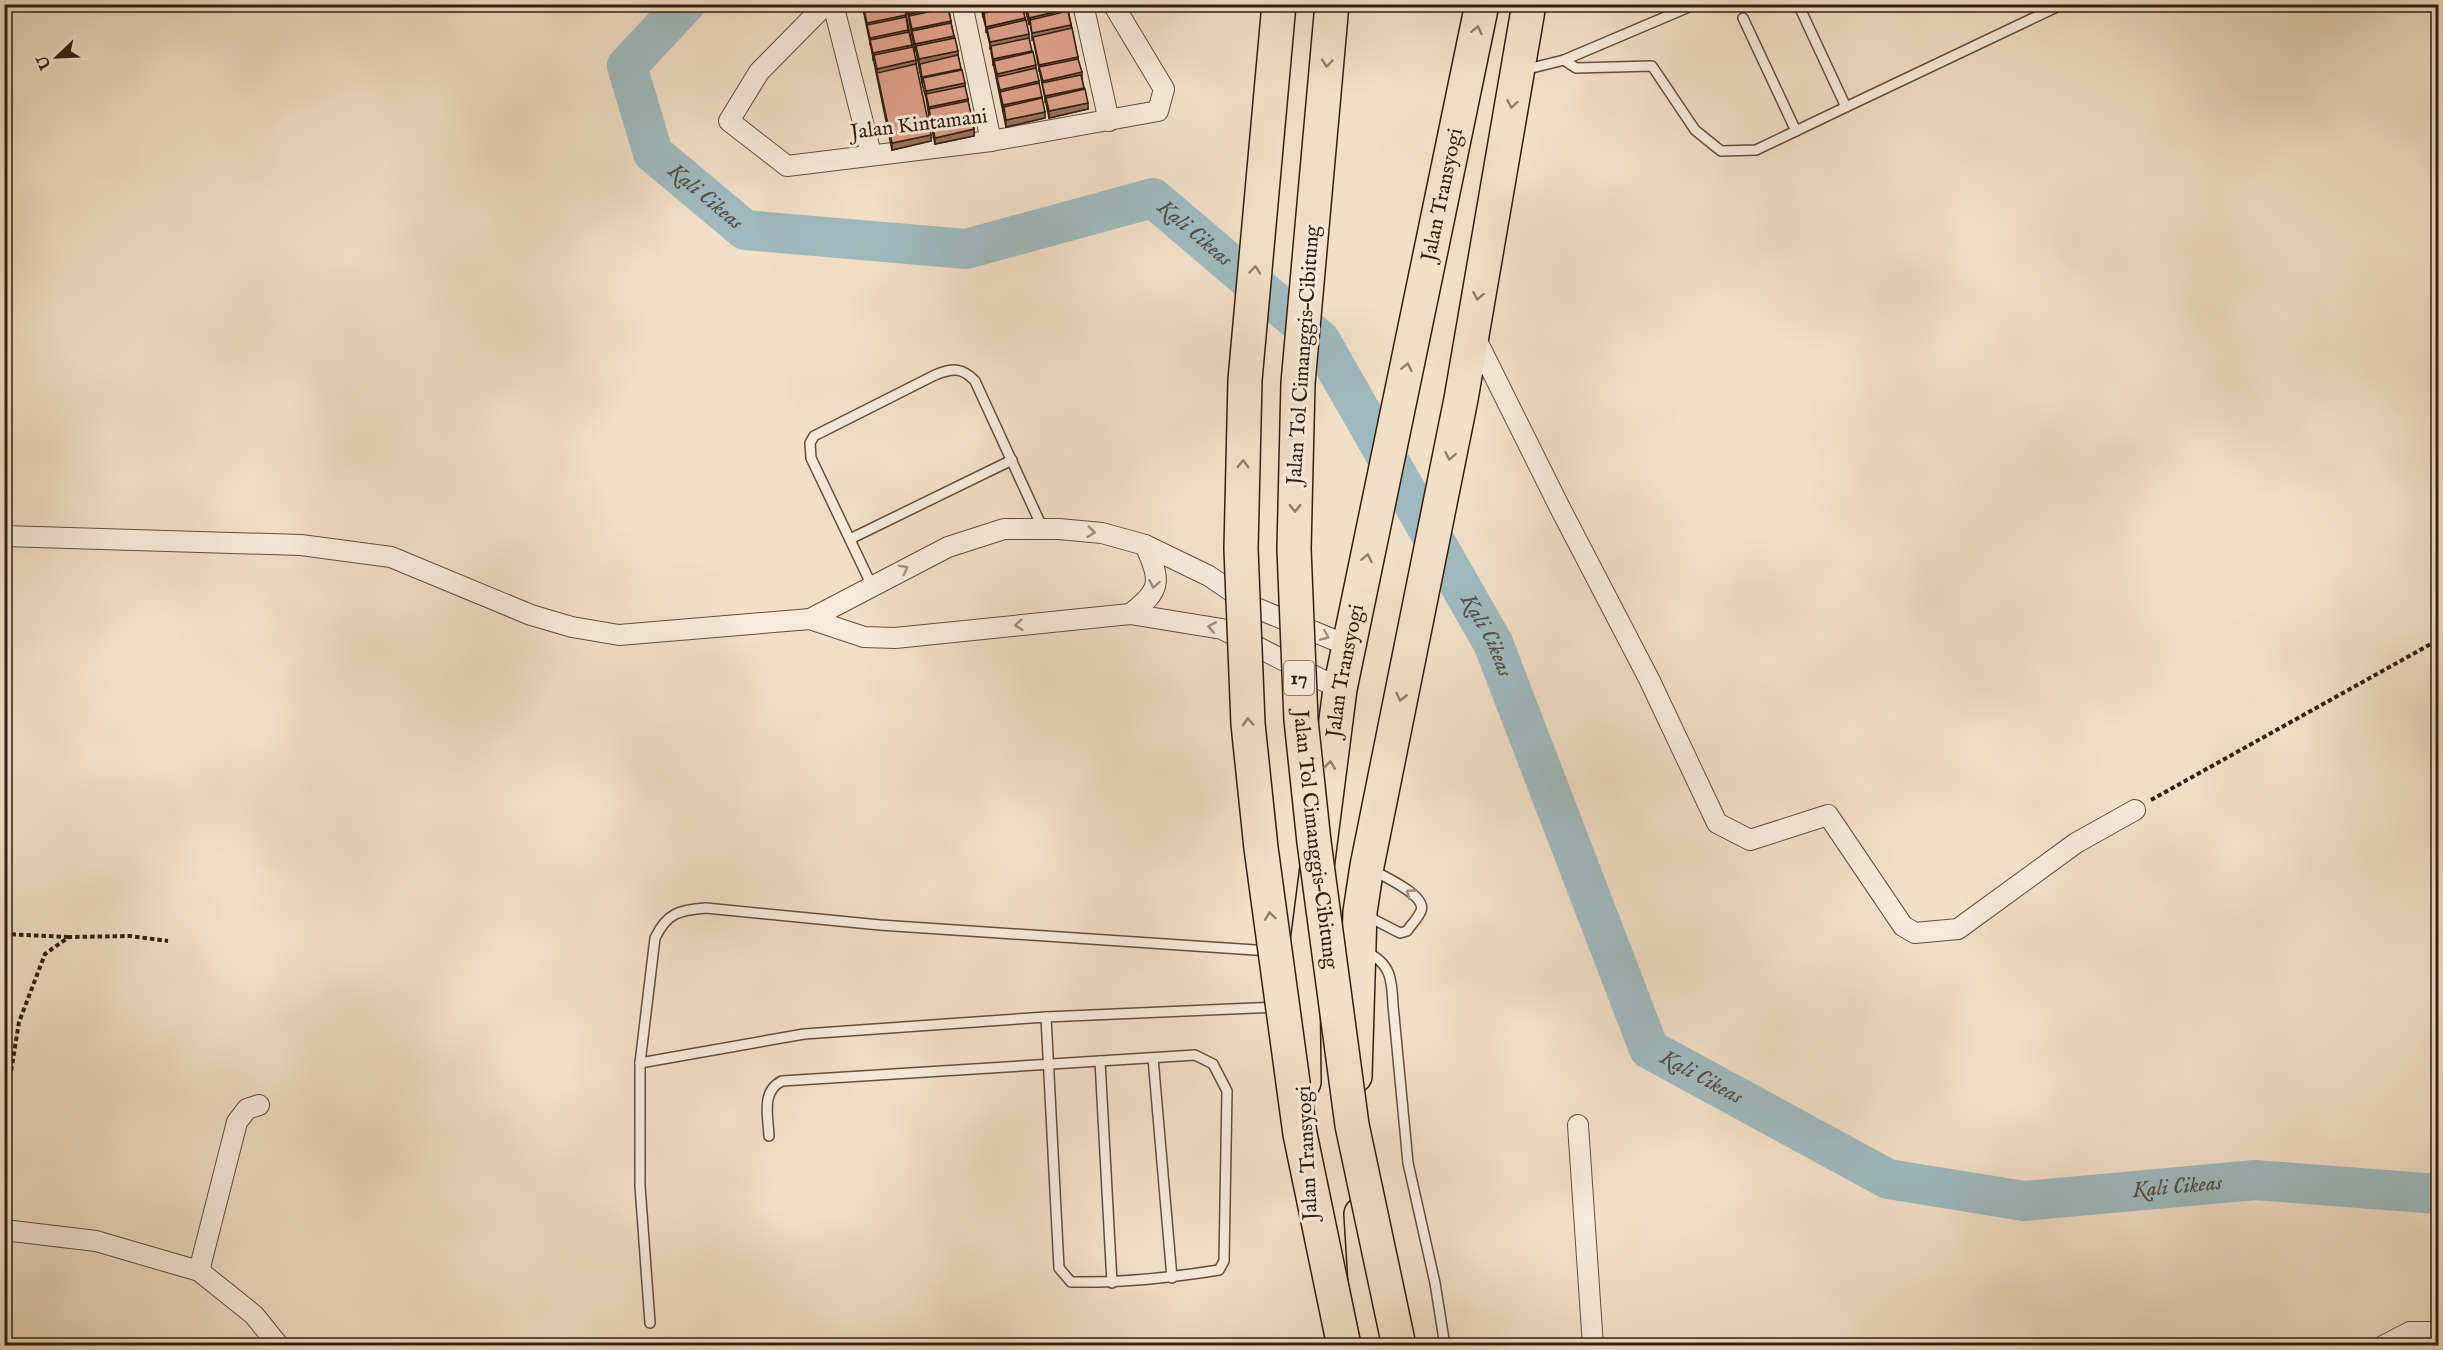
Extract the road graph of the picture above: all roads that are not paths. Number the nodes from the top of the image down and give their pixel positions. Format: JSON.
{"nodes":[{"id":1,"x":826,"y":4,"type":"edge"},
{"id":2,"x":833,"y":4,"type":"edge"},
{"id":3,"x":962,"y":4,"type":"edge"},
{"id":4,"x":1083,"y":4,"type":"edge"},
{"id":5,"x":1113,"y":4,"type":"edge"},
{"id":6,"x":1279,"y":4,"type":"edge"},
{"id":7,"x":1332,"y":4,"type":"edge"},
{"id":8,"x":1482,"y":4,"type":"edge"},
{"id":9,"x":1529,"y":4,"type":"edge"},
{"id":10,"x":1696,"y":4,"type":"edge"},
{"id":11,"x":1798,"y":4,"type":"edge"},
{"id":12,"x":2063,"y":4,"type":"edge"},
{"id":13,"x":1743,"y":18,"type":"dead end"},
{"id":14,"x":1564,"y":60,"type":"junction"},
{"id":15,"x":1518,"y":71,"type":"junction"},
{"id":16,"x":1846,"y":107,"type":"junction"},
{"id":17,"x":1109,"y":121,"type":"junction"},
{"id":18,"x":1796,"y":131,"type":"junction"},
{"id":19,"x":991,"y":141,"type":"junction"},
{"id":20,"x":871,"y":154,"type":"junction"},
{"id":21,"x":1472,"y":331,"type":"junction"},
{"id":22,"x":1012,"y":459,"type":"junction"},
{"id":23,"x":1043,"y":529,"type":"junction"},
{"id":24,"x":4,"y":536,"type":"edge"},
{"id":25,"x":850,"y":539,"type":"junction"},
{"id":26,"x":1145,"y":545,"type":"junction"},
{"id":27,"x":872,"y":585,"type":"junction"},
{"id":28,"x":1130,"y":614,"type":"junction"},
{"id":29,"x":810,"y":620,"type":"junction"},
{"id":30,"x":1352,"y":631,"type":"junction"},
{"id":31,"x":1340,"y":689,"type":"junction"},
{"id":32,"x":2135,"y":810,"type":"road end"},
{"id":33,"x":1367,"y":866,"type":"junction"},
{"id":34,"x":1360,"y":912,"type":"junction"},
{"id":35,"x":1358,"y":948,"type":"junction"},
{"id":36,"x":1294,"y":953,"type":"junction"},
{"id":37,"x":1303,"y":1006,"type":"junction"},
{"id":38,"x":1046,"y":1017,"type":"junction"},
{"id":39,"x":1153,"y":1058,"type":"junction"},
{"id":40,"x":1100,"y":1061,"type":"junction"},
{"id":41,"x":640,"y":1063,"type":"junction"},
{"id":42,"x":1048,"y":1064,"type":"junction"},
{"id":43,"x":259,"y":1105,"type":"dead end"},
{"id":44,"x":1578,"y":1125,"type":"dead end"},
{"id":45,"x":769,"y":1136,"type":"dead end"},
{"id":46,"x":4,"y":1230,"type":"edge"},
{"id":47,"x":199,"y":1271,"type":"junction"},
{"id":48,"x":1172,"y":1278,"type":"junction"},
{"id":49,"x":1112,"y":1283,"type":"junction"},
{"id":50,"x":650,"y":1323,"type":"dead end"},
{"id":51,"x":2439,"y":1332,"type":"edge"},
{"id":52,"x":279,"y":1346,"type":"edge"},
{"id":53,"x":1329,"y":1346,"type":"edge"},
{"id":54,"x":1344,"y":1346,"type":"edge"},
{"id":55,"x":1379,"y":1346,"type":"edge"},
{"id":56,"x":1399,"y":1346,"type":"edge"},
{"id":57,"x":1445,"y":1346,"type":"edge"},
{"id":58,"x":1593,"y":1346,"type":"edge"},
{"id":59,"x":2383,"y":1346,"type":"edge"}],
"edges":[{"from":1,"to":20,"type":"street","name":"Jalan Kintamani"},
{"from":2,"to":20,"type":"street"},
{"from":3,"to":19,"type":"street"},
{"from":4,"to":17,"type":"street"},
{"from":5,"to":17,"type":"street","name":"Jalan Kintamani"},
{"from":54,"to":6,"type":"highway","one_way":true,"bridge":true},
{"from":7,"to":56,"type":"highway","name":"Jalan Tol Cimanggis–Cibitung","number":"17","one_way":true,"bridge":true},
{"from":30,"to":8,"type":"highway","name":"Jalan Transyogi","one_way":true},
{"from":9,"to":15,"type":"highway"},
{"from":10,"to":14,"type":"lane"},
{"from":11,"to":16,"type":"lane"},
{"from":12,"to":16,"type":"lane"},
{"from":13,"to":18,"type":"lane"},
{"from":14,"to":15,"type":"lane"},
{"from":14,"to":18,"type":"lane"},
{"from":15,"to":21,"type":"highway","one_way":true},
{"from":16,"to":18,"type":"lane"},
{"from":17,"to":19,"type":"street","name":"Jalan Kintamani"},
{"from":19,"to":20,"type":"street","name":"Jalan Kintamani"},
{"from":21,"to":32,"type":"street"},
{"from":21,"to":33,"type":"highway","one_way":true},
{"from":22,"to":23,"type":"lane"},
{"from":22,"to":25,"type":"lane"},
{"from":22,"to":25,"type":"lane"},
{"from":23,"to":26,"type":"street","one_way":true},
{"from":27,"to":23,"type":"street","one_way":true},
{"from":24,"to":29,"type":"street"},
{"from":25,"to":27,"type":"lane"},
{"from":26,"to":28,"type":"street","one_way":true},
{"from":26,"to":30,"type":"street","one_way":true},
{"from":27,"to":29,"type":"street"},
{"from":28,"to":29,"type":"street","one_way":true},
{"from":31,"to":28,"type":"street","one_way":true},
{"from":30,"to":31,"type":"highway","name":"Jalan Transyogi"},
{"from":36,"to":31,"type":"highway","name":"Jalan Transyogi","one_way":true},
{"from":33,"to":34,"type":"highway"},
{"from":34,"to":33,"type":"lane","one_way":true},
{"from":34,"to":35,"type":"highway"},
{"from":35,"to":55,"type":"highway"},
{"from":35,"to":57,"type":"lane"},
{"from":36,"to":37,"type":"highway","name":"Jalan Transyogi"},
{"from":36,"to":41,"type":"lane"},
{"from":37,"to":38,"type":"lane"},
{"from":37,"to":53,"type":"highway","name":"Jalan Transyogi"},
{"from":38,"to":41,"type":"lane"},
{"from":38,"to":42,"type":"lane"},
{"from":39,"to":40,"type":"lane"},
{"from":39,"to":48,"type":"lane"},
{"from":39,"to":48,"type":"lane"},
{"from":40,"to":42,"type":"lane"},
{"from":40,"to":49,"type":"lane"},
{"from":41,"to":50,"type":"lane"},
{"from":42,"to":45,"type":"lane"},
{"from":42,"to":49,"type":"lane"},
{"from":43,"to":47,"type":"street"},
{"from":44,"to":58,"type":"street"},
{"from":46,"to":47,"type":"street"},
{"from":47,"to":52,"type":"street"},
{"from":48,"to":49,"type":"lane"},
{"from":51,"to":59,"type":"street"}]}
